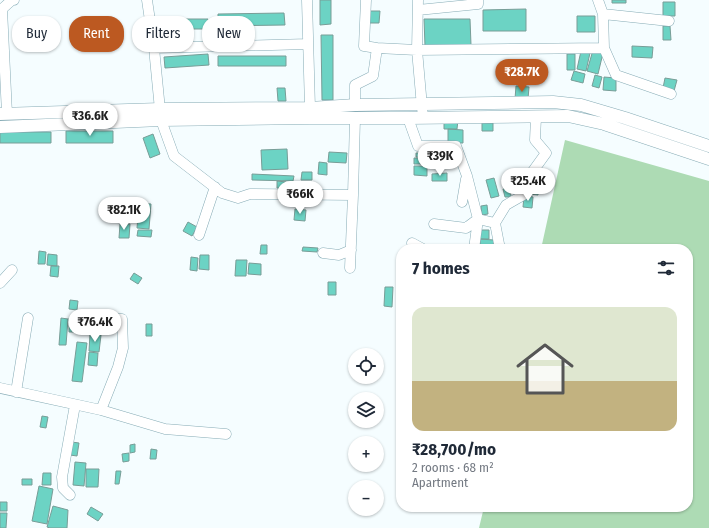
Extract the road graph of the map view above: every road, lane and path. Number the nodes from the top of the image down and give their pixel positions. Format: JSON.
{"nodes":[{"id":1,"x":14,"y":0,"type":"edge"},
{"id":2,"x":147,"y":0,"type":"edge"},
{"id":3,"x":308,"y":0,"type":"edge"},
{"id":4,"x":366,"y":0,"type":"edge"},
{"id":5,"x":478,"y":0,"type":"edge"},
{"id":6,"x":598,"y":0,"type":"edge"},
{"id":7,"x":418,"y":5,"type":"edge"},
{"id":8,"x":603,"y":14,"type":"junction"},
{"id":9,"x":149,"y":16,"type":"edge"},
{"id":10,"x":669,"y":21,"type":"dead end"},
{"id":11,"x":308,"y":44,"type":"junction"},
{"id":12,"x":194,"y":47,"type":"edge"},
{"id":13,"x":377,"y":48,"type":"junction"},
{"id":14,"x":604,"y":48,"type":"junction"},
{"id":15,"x":417,"y":50,"type":"junction"},
{"id":16,"x":154,"y":52,"type":"edge"},
{"id":17,"x":671,"y":94,"type":"dead end"},
{"id":18,"x":355,"y":105,"type":"junction"},
{"id":19,"x":422,"y":105,"type":"junction"},
{"id":20,"x":310,"y":108,"type":"junction"},
{"id":21,"x":4,"y":114,"type":"edge"},
{"id":22,"x":161,"y":115,"type":"junction"},
{"id":23,"x":536,"y":116,"type":"junction"},
{"id":24,"x":355,"y":118,"type":"junction"},
{"id":25,"x":408,"y":118,"type":"junction"},
{"id":26,"x":423,"y":118,"type":"junction"},
{"id":27,"x":0,"y":127,"type":"edge"},
{"id":28,"x":709,"y":146,"type":"edge"},
{"id":29,"x":709,"y":159,"type":"edge"},
{"id":30,"x":467,"y":176,"type":"junction"},
{"id":31,"x":215,"y":187,"type":"junction"},
{"id":32,"x":353,"y":195,"type":"junction"},
{"id":33,"x":462,"y":202,"type":"dead end"},
{"id":34,"x":478,"y":219,"type":"junction"},
{"id":35,"x":495,"y":223,"type":"junction"},
{"id":36,"x":434,"y":224,"type":"dead end"},
{"id":37,"x":199,"y":235,"type":"dead end"},
{"id":38,"x":475,"y":244,"type":"edge"},
{"id":39,"x":499,"y":244,"type":"edge"},
{"id":40,"x":351,"y":250,"type":"junction"},
{"id":41,"x":323,"y":253,"type":"dead end"},
{"id":42,"x":350,"y":268,"type":"dead end"},
{"id":43,"x":12,"y":270,"type":"dead end"},
{"id":44,"x":0,"y":283,"type":"edge"},
{"id":45,"x":28,"y":318,"type":"dead end"},
{"id":46,"x":105,"y":318,"type":"dead end"},
{"id":47,"x":0,"y":388,"type":"edge"},
{"id":48,"x":16,"y":392,"type":"junction"},
{"id":49,"x":0,"y":397,"type":"edge"},
{"id":50,"x":75,"y":405,"type":"junction"},
{"id":51,"x":101,"y":410,"type":"junction"},
{"id":52,"x":226,"y":434,"type":"dead end"},
{"id":53,"x":70,"y":496,"type":"dead end"}],
"edges":[{"from":1,"to":21,"type":"street"},
{"from":2,"to":9,"type":"street"},
{"from":3,"to":11,"type":"street"},
{"from":4,"to":13,"type":"street"},
{"from":5,"to":7,"type":"street"},
{"from":6,"to":8,"type":"street"},
{"from":7,"to":15,"type":"street"},
{"from":8,"to":10,"type":"street"},
{"from":8,"to":14,"type":"street"},
{"from":11,"to":12,"type":"street"},
{"from":11,"to":20,"type":"street"},
{"from":13,"to":15,"type":"street"},
{"from":13,"to":18,"type":"street"},
{"from":14,"to":15,"type":"street"},
{"from":14,"to":17,"type":"street"},
{"from":15,"to":19,"type":"street"},
{"from":16,"to":22,"type":"street"},
{"from":18,"to":19,"type":"street"},
{"from":18,"to":20,"type":"street"},
{"from":19,"to":26,"type":"street"},
{"from":19,"to":28,"type":"street"},
{"from":20,"to":22,"type":"street"},
{"from":21,"to":22,"type":"street"},
{"from":22,"to":24,"type":"street"},
{"from":22,"to":27,"type":"street"},
{"from":22,"to":31,"type":"street"},
{"from":23,"to":26,"type":"street"},
{"from":23,"to":29,"type":"street"},
{"from":23,"to":35,"type":"street"},
{"from":24,"to":25,"type":"street"},
{"from":24,"to":32,"type":"street"},
{"from":25,"to":26,"type":"street"},
{"from":25,"to":30,"type":"street"},
{"from":30,"to":33,"type":"street"},
{"from":30,"to":34,"type":"street"},
{"from":31,"to":32,"type":"street"},
{"from":31,"to":37,"type":"street"},
{"from":32,"to":40,"type":"street"},
{"from":34,"to":35,"type":"street"},
{"from":34,"to":36,"type":"street"},
{"from":34,"to":38,"type":"street"},
{"from":35,"to":39,"type":"street"},
{"from":40,"to":41,"type":"street"},
{"from":40,"to":42,"type":"street"},
{"from":43,"to":44,"type":"street"},
{"from":45,"to":48,"type":"street"},
{"from":46,"to":51,"type":"street"},
{"from":47,"to":48,"type":"street"},
{"from":47,"to":49,"type":"street"},
{"from":48,"to":50,"type":"street"},
{"from":50,"to":51,"type":"street"},
{"from":50,"to":53,"type":"street"},
{"from":51,"to":52,"type":"street"}]}
